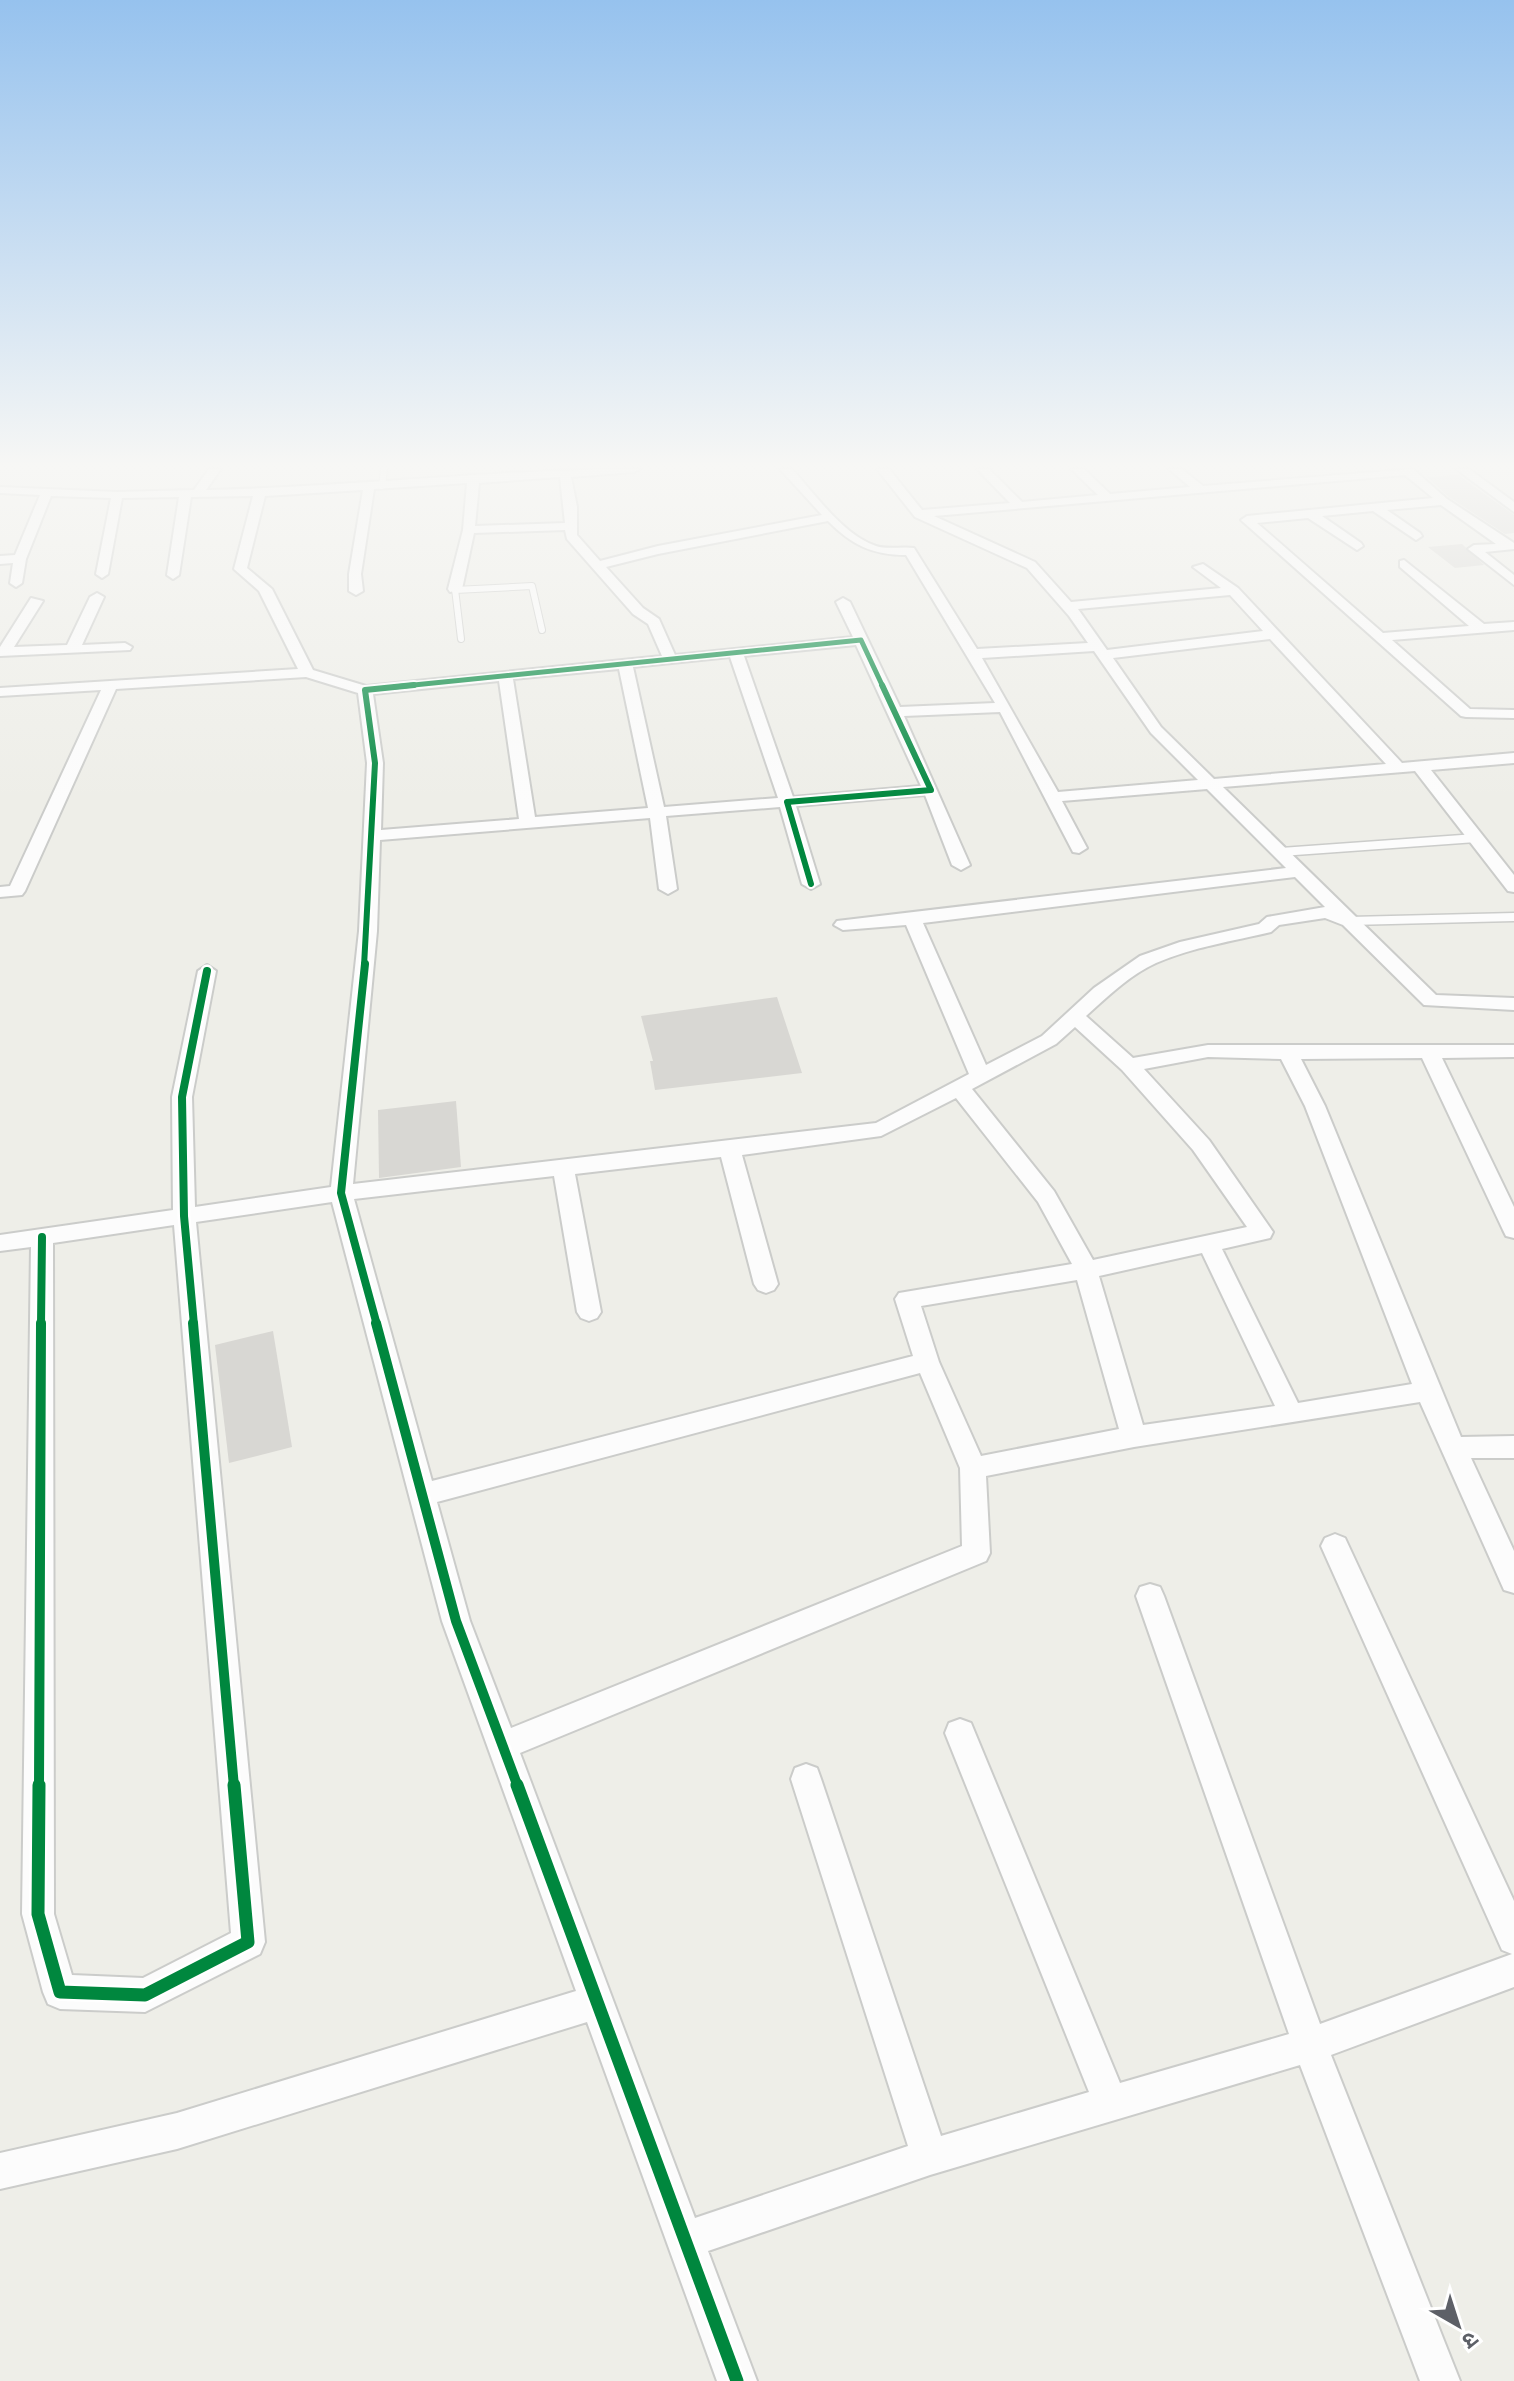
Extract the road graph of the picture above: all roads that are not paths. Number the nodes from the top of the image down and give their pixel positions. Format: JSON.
{"nodes":[{"id":1,"x":254,"y":580,"type":"edge"},
{"id":2,"x":355,"y":580,"type":"edge"},
{"id":3,"x":457,"y":580,"type":"edge"},
{"id":4,"x":612,"y":580,"type":"edge"},
{"id":5,"x":927,"y":580,"type":"edge"},
{"id":6,"x":1044,"y":580,"type":"edge"},
{"id":7,"x":1218,"y":580,"type":"edge"},
{"id":8,"x":1316,"y":580,"type":"edge"},
{"id":9,"x":1423,"y":580,"type":"edge"},
{"id":10,"x":455,"y":590,"type":"junction"},
{"id":11,"x":356,"y":591,"type":"dead end"},
{"id":12,"x":1233,"y":591,"type":"junction"},
{"id":13,"x":97,"y":597,"type":"dead end"},
{"id":14,"x":36,"y":601,"type":"dead end"},
{"id":15,"x":843,"y":602,"type":"dead end"},
{"id":16,"x":1067,"y":606,"type":"junction"},
{"id":17,"x":1514,"y":626,"type":"edge"},
{"id":18,"x":1480,"y":628,"type":"junction"},
{"id":19,"x":542,"y":630,"type":"dead end"},
{"id":20,"x":1274,"y":634,"type":"junction"},
{"id":21,"x":1381,"y":637,"type":"junction"},
{"id":22,"x":461,"y":639,"type":"dead end"},
{"id":23,"x":861,"y":640,"type":"junction"},
{"id":24,"x":125,"y":647,"type":"dead end"},
{"id":25,"x":73,"y":648,"type":"junction"},
{"id":26,"x":1100,"y":651,"type":"junction"},
{"id":27,"x":2,"y":652,"type":"edge"},
{"id":28,"x":736,"y":653,"type":"junction"},
{"id":29,"x":971,"y":654,"type":"junction"},
{"id":30,"x":670,"y":659,"type":"junction"},
{"id":31,"x":625,"y":664,"type":"junction"},
{"id":32,"x":307,"y":673,"type":"junction"},
{"id":33,"x":505,"y":676,"type":"junction"},
{"id":34,"x":110,"y":687,"type":"junction"},
{"id":35,"x":365,"y":690,"type":"junction"},
{"id":36,"x":1,"y":694,"type":"edge"},
{"id":37,"x":1005,"y":707,"type":"junction"},
{"id":38,"x":896,"y":712,"type":"junction"},
{"id":39,"x":1514,"y":714,"type":"edge"},
{"id":40,"x":1514,"y":758,"type":"edge"},
{"id":41,"x":1418,"y":764,"type":"junction"},
{"id":42,"x":1396,"y":766,"type":"junction"},
{"id":43,"x":1209,"y":785,"type":"junction"},
{"id":44,"x":931,"y":790,"type":"junction"},
{"id":45,"x":1054,"y":797,"type":"junction"},
{"id":46,"x":787,"y":802,"type":"junction"},
{"id":47,"x":657,"y":812,"type":"junction"},
{"id":48,"x":528,"y":824,"type":"junction"},
{"id":49,"x":372,"y":836,"type":"junction"},
{"id":50,"x":1476,"y":838,"type":"junction"},
{"id":51,"x":1079,"y":848,"type":"dead end"},
{"id":52,"x":1281,"y":852,"type":"junction"},
{"id":53,"x":961,"y":865,"type":"dead end"},
{"id":54,"x":1300,"y":871,"type":"junction"},
{"id":55,"x":811,"y":884,"type":"dead end"},
{"id":56,"x":1514,"y":887,"type":"edge"},
{"id":57,"x":668,"y":889,"type":"dead end"},
{"id":58,"x":0,"y":892,"type":"edge"},
{"id":59,"x":1514,"y":917,"type":"edge"},
{"id":60,"x":912,"y":919,"type":"junction"},
{"id":61,"x":1350,"y":921,"type":"junction"},
{"id":62,"x":843,"y":925,"type":"dead end"},
{"id":63,"x":207,"y":971,"type":"dead end"},
{"id":64,"x":1514,"y":1004,"type":"edge"},
{"id":65,"x":1075,"y":1016,"type":"junction"},
{"id":66,"x":1514,"y":1051,"type":"edge"},
{"id":67,"x":1429,"y":1052,"type":"junction"},
{"id":68,"x":1288,"y":1053,"type":"junction"},
{"id":69,"x":1129,"y":1065,"type":"junction"},
{"id":70,"x":981,"y":1078,"type":"junction"},
{"id":71,"x":960,"y":1089,"type":"junction"},
{"id":72,"x":730,"y":1149,"type":"junction"},
{"id":73,"x":563,"y":1168,"type":"junction"},
{"id":74,"x":341,"y":1193,"type":"junction"},
{"id":75,"x":184,"y":1216,"type":"junction"},
{"id":76,"x":1514,"y":1230,"type":"edge"},
{"id":77,"x":42,"y":1237,"type":"junction"},
{"id":78,"x":0,"y":1243,"type":"edge"},
{"id":79,"x":1208,"y":1243,"type":"junction"},
{"id":80,"x":1086,"y":1270,"type":"junction"},
{"id":81,"x":766,"y":1284,"type":"dead end"},
{"id":82,"x":589,"y":1312,"type":"dead end"},
{"id":83,"x":927,"y":1362,"type":"junction"},
{"id":84,"x":1427,"y":1391,"type":"junction"},
{"id":85,"x":1291,"y":1414,"type":"junction"},
{"id":86,"x":1134,"y":1437,"type":"junction"},
{"id":87,"x":1514,"y":1447,"type":"edge"},
{"id":88,"x":1453,"y":1448,"type":"junction"},
{"id":89,"x":973,"y":1468,"type":"junction"},
{"id":90,"x":422,"y":1495,"type":"junction"},
{"id":91,"x":1335,"y":1546,"type":"dead end"},
{"id":92,"x":1514,"y":1581,"type":"edge"},
{"id":93,"x":1150,"y":1596,"type":"dead end"},
{"id":94,"x":960,"y":1733,"type":"dead end"},
{"id":95,"x":502,"y":1746,"type":"junction"},
{"id":96,"x":806,"y":1779,"type":"dead end"},
{"id":97,"x":1514,"y":1938,"type":"edge"},
{"id":98,"x":1514,"y":1970,"type":"edge"},
{"id":99,"x":596,"y":2002,"type":"junction"},
{"id":100,"x":1310,"y":2045,"type":"junction"},
{"id":101,"x":1111,"y":2104,"type":"junction"},
{"id":102,"x":930,"y":2157,"type":"junction"},
{"id":103,"x":0,"y":2171,"type":"edge"},
{"id":104,"x":683,"y":2241,"type":"junction"},
{"id":105,"x":737,"y":2381,"type":"edge"},
{"id":106,"x":1440,"y":2381,"type":"edge"}],
"edges":[{"from":1,"to":32,"type":"street"},
{"from":2,"to":11,"type":"street"},
{"from":3,"to":10,"type":"street"},
{"from":4,"to":30,"type":"street"},
{"from":5,"to":29,"type":"street"},
{"from":6,"to":16,"type":"street"},
{"from":7,"to":12,"type":"street"},
{"from":8,"to":21,"type":"street"},
{"from":9,"to":18,"type":"street"},
{"from":10,"to":19,"type":"lane"},
{"from":10,"to":22,"type":"lane"},
{"from":12,"to":16,"type":"street"},
{"from":12,"to":20,"type":"street"},
{"from":13,"to":25,"type":"street"},
{"from":14,"to":27,"type":"street"},
{"from":15,"to":23,"type":"street"},
{"from":16,"to":26,"type":"street"},
{"from":17,"to":18,"type":"street"},
{"from":18,"to":21,"type":"street"},
{"from":20,"to":26,"type":"street"},
{"from":20,"to":42,"type":"street"},
{"from":21,"to":39,"type":"street"},
{"from":23,"to":28,"type":"street"},
{"from":23,"to":38,"type":"street"},
{"from":24,"to":25,"type":"street"},
{"from":25,"to":27,"type":"street"},
{"from":26,"to":29,"type":"street"},
{"from":26,"to":43,"type":"street"},
{"from":28,"to":30,"type":"street"},
{"from":28,"to":46,"type":"street"},
{"from":29,"to":37,"type":"street"},
{"from":30,"to":31,"type":"street"},
{"from":31,"to":33,"type":"street"},
{"from":31,"to":47,"type":"street"},
{"from":32,"to":34,"type":"street"},
{"from":32,"to":35,"type":"street"},
{"from":33,"to":35,"type":"street"},
{"from":33,"to":48,"type":"street"},
{"from":34,"to":36,"type":"street"},
{"from":34,"to":58,"type":"street"},
{"from":35,"to":49,"type":"street"},
{"from":37,"to":38,"type":"street"},
{"from":37,"to":45,"type":"street"},
{"from":38,"to":44,"type":"street"},
{"from":40,"to":41,"type":"street"},
{"from":41,"to":42,"type":"street"},
{"from":41,"to":50,"type":"street"},
{"from":42,"to":43,"type":"street"},
{"from":43,"to":45,"type":"street"},
{"from":43,"to":52,"type":"street"},
{"from":44,"to":46,"type":"street"},
{"from":44,"to":53,"type":"street"},
{"from":45,"to":51,"type":"street"},
{"from":46,"to":47,"type":"street"},
{"from":46,"to":55,"type":"street"},
{"from":47,"to":48,"type":"street"},
{"from":47,"to":57,"type":"street"},
{"from":48,"to":49,"type":"street"},
{"from":49,"to":74,"type":"street"},
{"from":50,"to":52,"type":"lane"},
{"from":50,"to":56,"type":"street"},
{"from":52,"to":54,"type":"street"},
{"from":54,"to":60,"type":"street"},
{"from":54,"to":61,"type":"street"},
{"from":59,"to":61,"type":"lane"},
{"from":60,"to":62,"type":"street"},
{"from":60,"to":70,"type":"street"},
{"from":61,"to":64,"type":"street"},
{"from":61,"to":65,"type":"street"},
{"from":63,"to":75,"type":"street"},
{"from":65,"to":69,"type":"street"},
{"from":65,"to":70,"type":"street"},
{"from":66,"to":67,"type":"street"},
{"from":67,"to":68,"type":"street"},
{"from":67,"to":76,"type":"street"},
{"from":68,"to":69,"type":"street"},
{"from":68,"to":84,"type":"street"},
{"from":69,"to":79,"type":"street"},
{"from":70,"to":71,"type":"street"},
{"from":71,"to":72,"type":"street"},
{"from":71,"to":80,"type":"street"},
{"from":72,"to":73,"type":"street"},
{"from":72,"to":81,"type":"street"},
{"from":73,"to":74,"type":"street"},
{"from":73,"to":82,"type":"street"},
{"from":74,"to":75,"type":"street"},
{"from":74,"to":90,"type":"street"},
{"from":75,"to":77,"type":"street"},
{"from":75,"to":77,"type":"street"},
{"from":77,"to":78,"type":"street"},
{"from":79,"to":80,"type":"street"},
{"from":79,"to":85,"type":"street"},
{"from":80,"to":83,"type":"street"},
{"from":80,"to":86,"type":"street"},
{"from":83,"to":89,"type":"street"},
{"from":83,"to":90,"type":"street"},
{"from":84,"to":85,"type":"street"},
{"from":84,"to":88,"type":"street"},
{"from":85,"to":86,"type":"street"},
{"from":86,"to":89,"type":"street"},
{"from":87,"to":88,"type":"street"},
{"from":88,"to":92,"type":"street"},
{"from":89,"to":95,"type":"street"},
{"from":90,"to":95,"type":"street"},
{"from":91,"to":97,"type":"street"},
{"from":93,"to":100,"type":"street"},
{"from":94,"to":101,"type":"street"},
{"from":95,"to":99,"type":"street"},
{"from":96,"to":102,"type":"street"},
{"from":98,"to":100,"type":"street"},
{"from":99,"to":103,"type":"street"},
{"from":99,"to":104,"type":"street"},
{"from":100,"to":101,"type":"street"},
{"from":100,"to":106,"type":"street"},
{"from":101,"to":102,"type":"street"},
{"from":102,"to":104,"type":"street"},
{"from":104,"to":105,"type":"street"}]}
